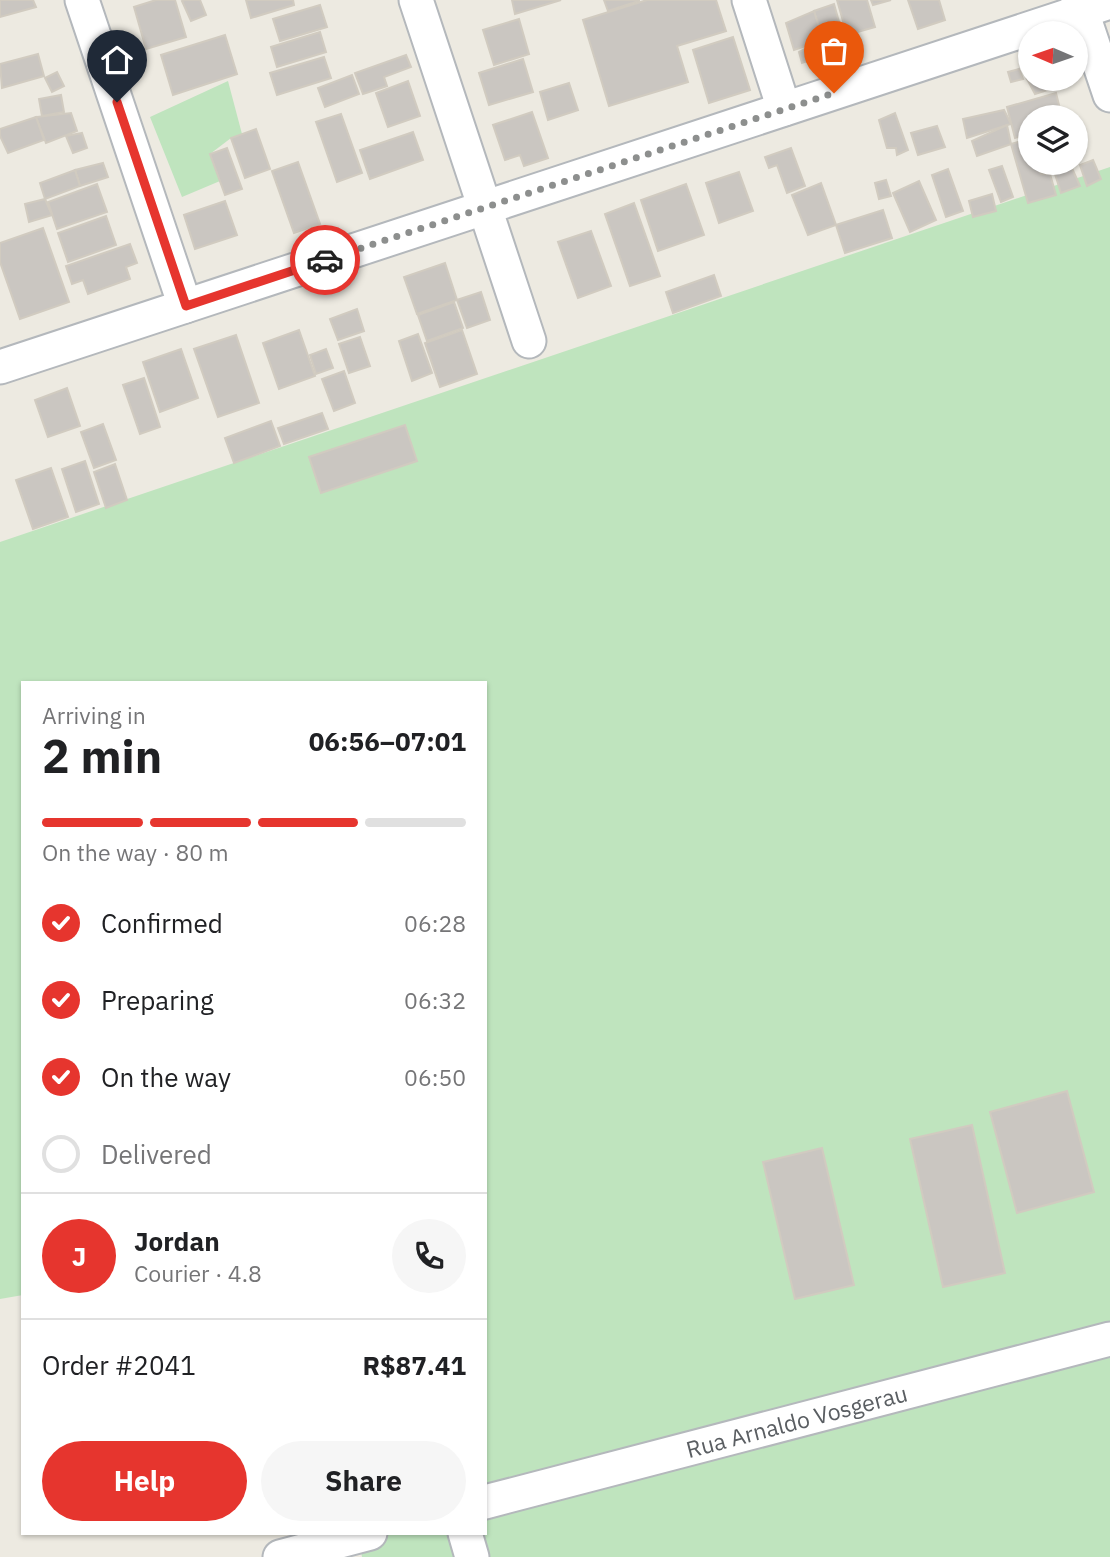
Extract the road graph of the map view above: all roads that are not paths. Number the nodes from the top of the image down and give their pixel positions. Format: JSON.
{"nodes":[{"id":1,"x":82,"y":0,"type":"edge"},
{"id":2,"x":416,"y":0,"type":"edge"},
{"id":3,"x":749,"y":0,"type":"edge"},
{"id":4,"x":1090,"y":4,"type":"edge"},
{"id":5,"x":1110,"y":95,"type":"edge"},
{"id":6,"x":784,"y":109,"type":"junction"},
{"id":7,"x":485,"y":207,"type":"junction"},
{"id":8,"x":186,"y":306,"type":"junction"},
{"id":9,"x":529,"y":341,"type":"dead end"},
{"id":10,"x":0,"y":367,"type":"edge"},
{"id":11,"x":1110,"y":1339,"type":"edge"},
{"id":12,"x":487,"y":1501,"type":"edge"},
{"id":13,"x":362,"y":1535,"type":"edge"},
{"id":14,"x":466,"y":1535,"type":"edge"},
{"id":15,"x":280,"y":1557,"type":"edge"},
{"id":16,"x":472,"y":1557,"type":"edge"}],
"edges":[{"from":1,"to":8,"type":"street"},
{"from":2,"to":7,"type":"street"},
{"from":3,"to":6,"type":"street"},
{"from":4,"to":5,"type":"street"},
{"from":4,"to":6,"type":"street"},
{"from":6,"to":7,"type":"street"},
{"from":7,"to":8,"type":"street"},
{"from":7,"to":9,"type":"street"},
{"from":8,"to":10,"type":"street"},
{"from":11,"to":12,"type":"street","name":"Rua Arnaldo Vosgerau"},
{"from":13,"to":15,"type":"street"},
{"from":14,"to":16,"type":"street"}]}
